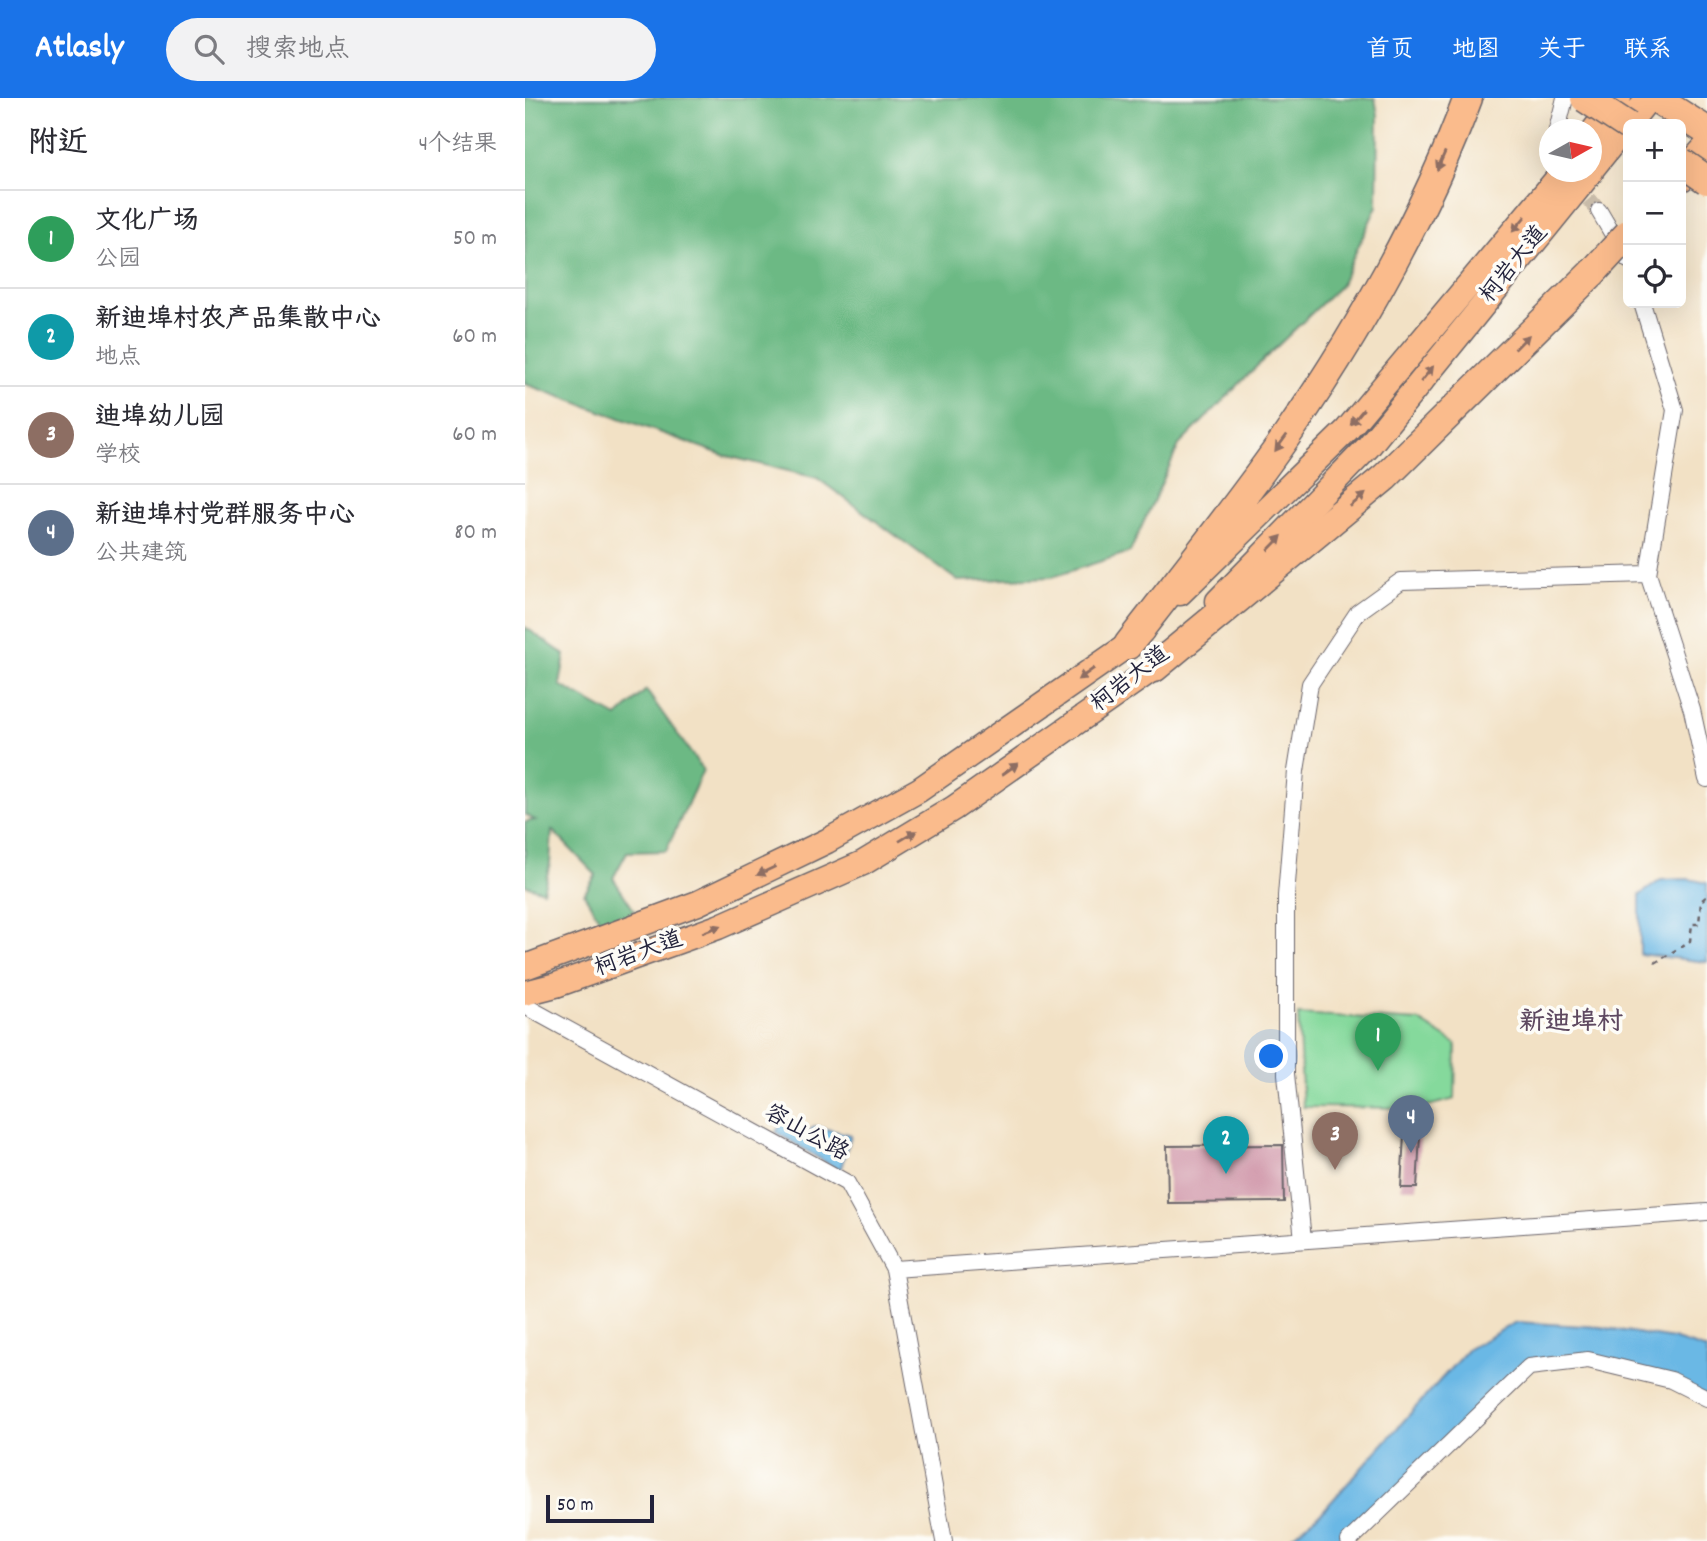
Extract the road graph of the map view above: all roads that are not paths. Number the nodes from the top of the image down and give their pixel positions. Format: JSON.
{"nodes":[{"id":1,"x":1468,"y":98,"type":"edge"},
{"id":2,"x":1565,"y":98,"type":"edge"},
{"id":3,"x":1585,"y":98,"type":"edge"},
{"id":4,"x":1619,"y":98,"type":"edge"},
{"id":5,"x":1649,"y":98,"type":"edge"},
{"id":6,"x":1655,"y":98,"type":"edge"},
{"id":7,"x":1560,"y":119,"type":"edge"},
{"id":8,"x":1602,"y":120,"type":"edge"},
{"id":9,"x":1623,"y":123,"type":"edge"},
{"id":10,"x":1707,"y":131,"type":"edge"},
{"id":11,"x":1707,"y":148,"type":"edge"},
{"id":12,"x":1602,"y":157,"type":"edge"},
{"id":13,"x":1686,"y":165,"type":"edge"},
{"id":14,"x":1686,"y":171,"type":"edge"},
{"id":15,"x":1707,"y":180,"type":"edge"},
{"id":16,"x":1555,"y":182,"type":"edge"},
{"id":17,"x":1582,"y":182,"type":"edge"},
{"id":18,"x":1599,"y":211,"type":"tunnel mouth"},
{"id":19,"x":1623,"y":239,"type":"edge"},
{"id":20,"x":1623,"y":252,"type":"edge"},
{"id":21,"x":1644,"y":308,"type":"edge"},
{"id":22,"x":1648,"y":574,"type":"junction"},
{"id":23,"x":1128,"y":645,"type":"junction"},
{"id":24,"x":1154,"y":668,"type":"junction"},
{"id":25,"x":1707,"y":779,"type":"edge"},
{"id":26,"x":530,"y":966,"type":"edge"},
{"id":27,"x":525,"y":993,"type":"edge"},
{"id":28,"x":525,"y":1006,"type":"edge"},
{"id":29,"x":1707,"y":1212,"type":"edge"},
{"id":30,"x":1303,"y":1240,"type":"junction"},
{"id":31,"x":894,"y":1269,"type":"junction"},
{"id":32,"x":1707,"y":1398,"type":"edge"},
{"id":33,"x":944,"y":1541,"type":"edge"},
{"id":34,"x":1349,"y":1541,"type":"edge"}],
"edges":[{"from":1,"to":23,"type":"highway","one_way":true},
{"from":2,"to":7,"type":"street"},
{"from":3,"to":9,"type":"highway","bridge":true},
{"from":4,"to":8,"type":"main road"},
{"from":5,"to":12,"type":"main road","name":"柯岩大道"},
{"from":6,"to":10,"type":"highway"},
{"from":11,"to":14,"type":"highway"},
{"from":13,"to":15,"type":"highway","bridge":true},
{"from":16,"to":23,"type":"main road","name":"柯岩大道","one_way":true},
{"from":24,"to":17,"type":"main road","name":"柯岩大道","one_way":true},
{"from":18,"to":20,"type":"street"},
{"from":24,"to":19,"type":"highway","one_way":true,"bridge":true},
{"from":21,"to":22,"type":"street"},
{"from":22,"to":25,"type":"street"},
{"from":22,"to":30,"type":"street"},
{"from":23,"to":26,"type":"main road","name":"柯岩大道","one_way":true},
{"from":27,"to":24,"type":"main road","name":"柯岩大道","one_way":true},
{"from":28,"to":31,"type":"street","name":"容山公路"},
{"from":29,"to":30,"type":"street"},
{"from":30,"to":31,"type":"street"},
{"from":31,"to":33,"type":"street","name":"容山公路"},
{"from":32,"to":34,"type":"street"}]}
